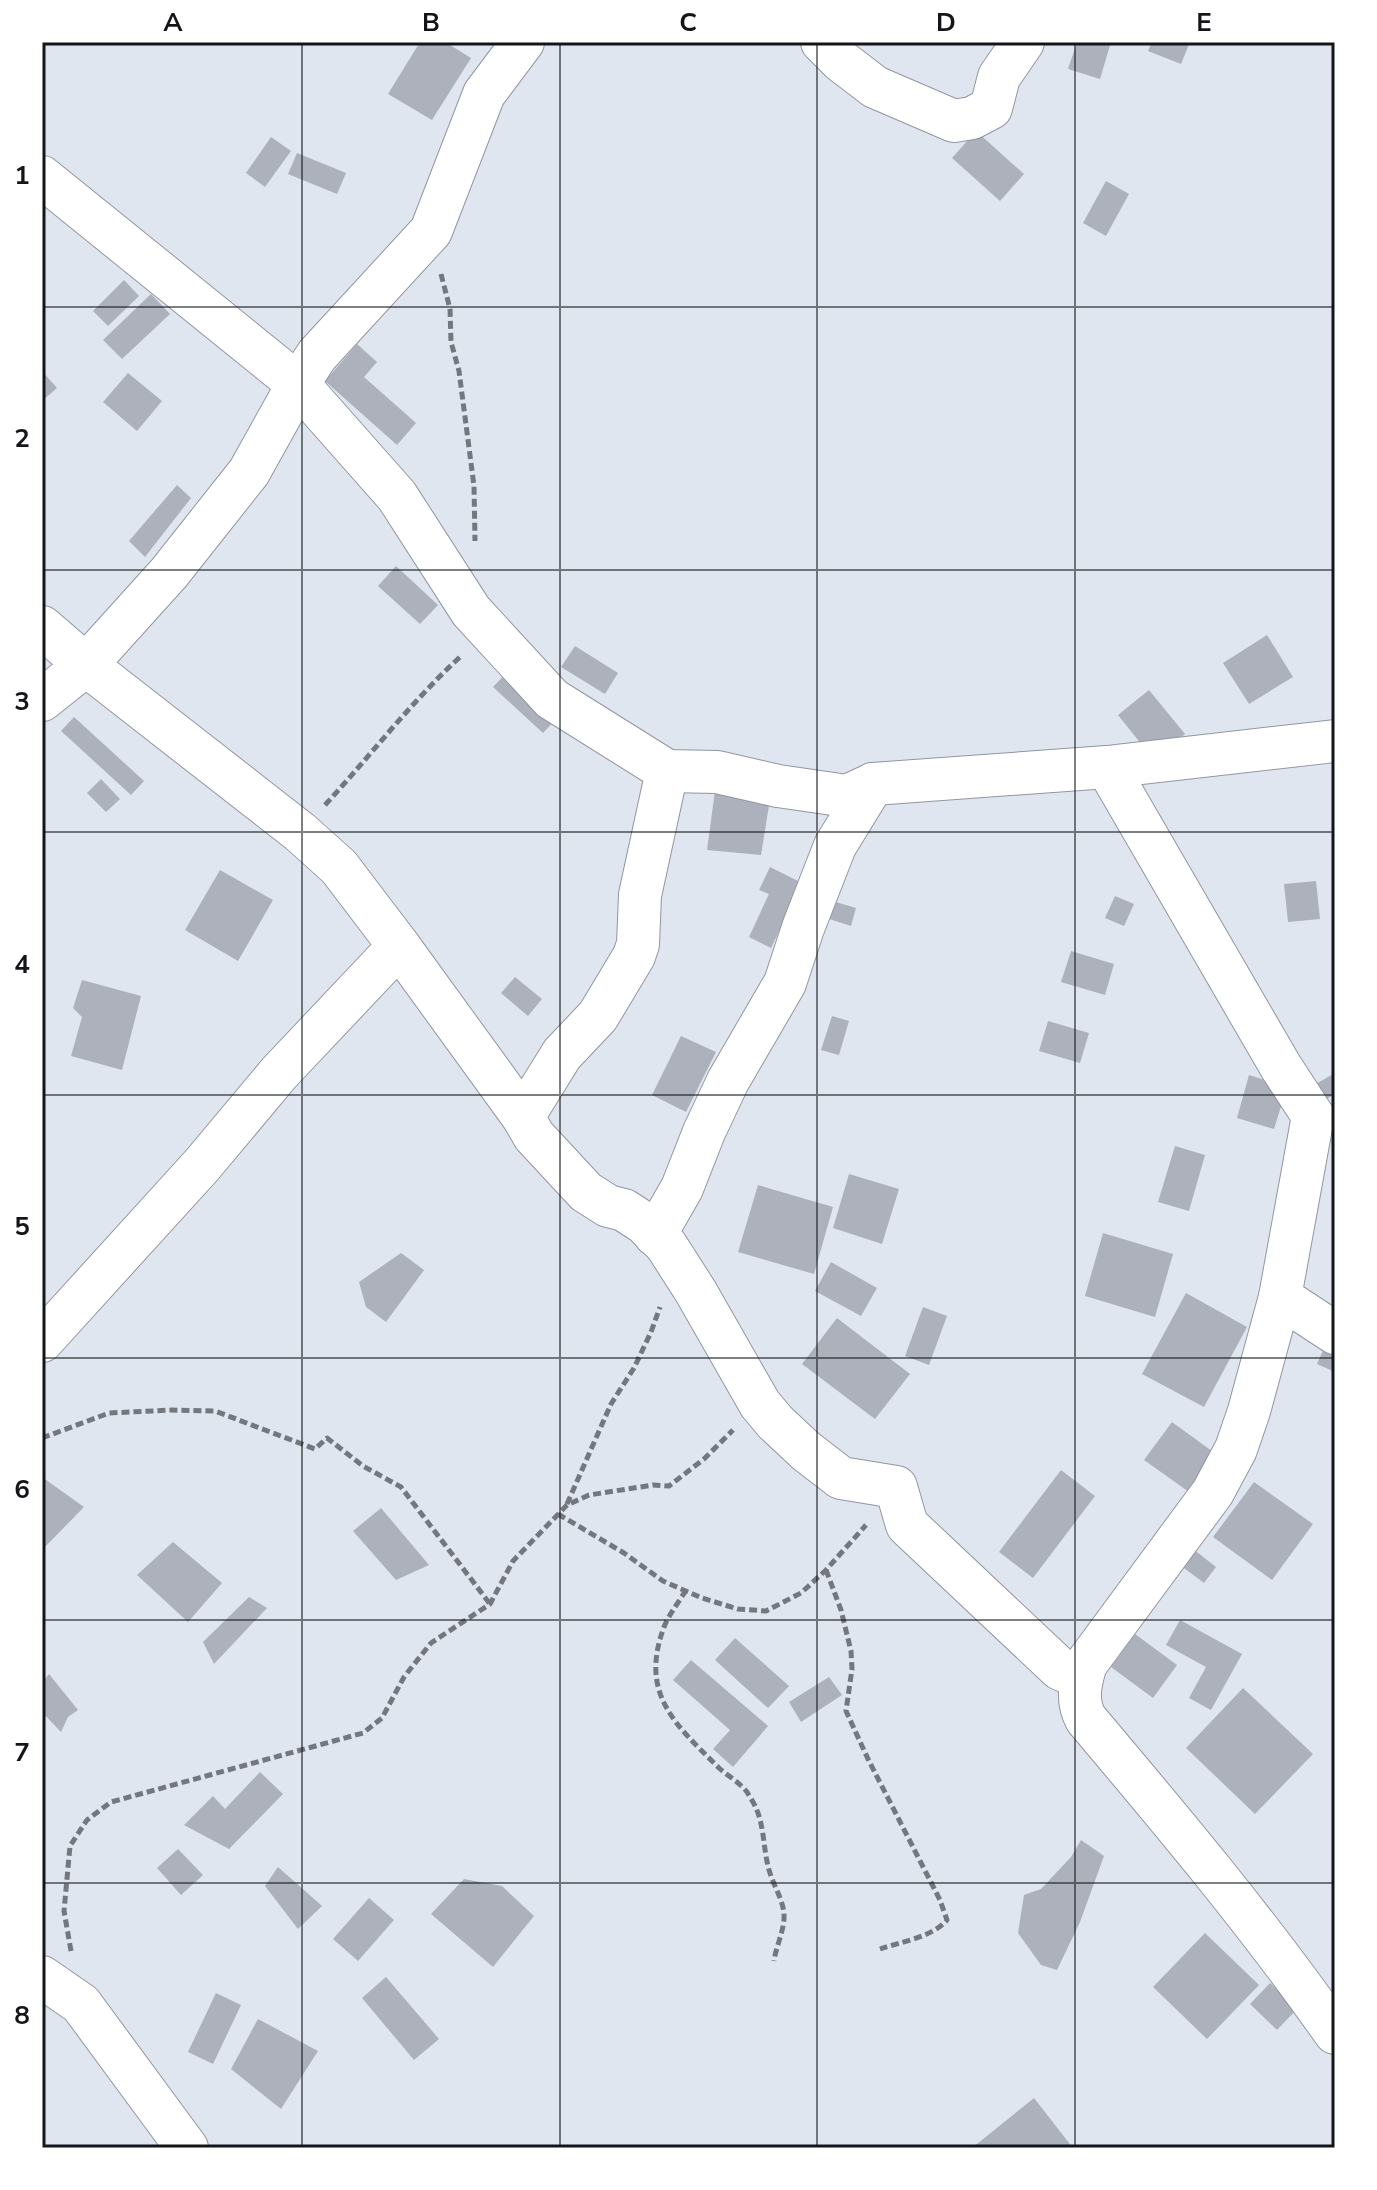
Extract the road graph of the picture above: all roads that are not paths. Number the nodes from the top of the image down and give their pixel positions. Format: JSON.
{"nodes":[{"id":1,"x":523,"y":42,"type":"edge"},
{"id":2,"x":822,"y":42,"type":"edge"},
{"id":3,"x":1023,"y":42,"type":"edge"},
{"id":4,"x":42,"y":177,"type":"edge"},
{"id":5,"x":298,"y":384,"type":"junction"},
{"id":6,"x":42,"y":627,"type":"edge"},
{"id":7,"x":86,"y":665,"type":"junction"},
{"id":8,"x":42,"y":700,"type":"edge"},
{"id":9,"x":1335,"y":741,"type":"edge"},
{"id":10,"x":1107,"y":767,"type":"junction"},
{"id":11,"x":667,"y":771,"type":"junction"},
{"id":12,"x":873,"y":784,"type":"junction"},
{"id":13,"x":399,"y":946,"type":"junction"},
{"id":14,"x":523,"y":1117,"type":"junction"},
{"id":15,"x":1324,"y":1118,"type":"edge"},
{"id":16,"x":666,"y":1248,"type":"junction"},
{"id":17,"x":1280,"y":1297,"type":"junction"},
{"id":18,"x":1335,"y":1333,"type":"edge"},
{"id":19,"x":42,"y":1341,"type":"edge"},
{"id":20,"x":1082,"y":1678,"type":"junction"},
{"id":21,"x":56,"y":1993,"type":"edge"},
{"id":22,"x":1335,"y":2033,"type":"edge"},
{"id":23,"x":187,"y":2148,"type":"edge"}],
"edges":[{"from":1,"to":5,"type":"street"},
{"from":2,"to":3,"type":"street"},
{"from":4,"to":5,"type":"street"},
{"from":5,"to":7,"type":"street"},
{"from":5,"to":11,"type":"street"},
{"from":6,"to":7,"type":"street"},
{"from":7,"to":8,"type":"street"},
{"from":7,"to":13,"type":"street"},
{"from":9,"to":10,"type":"street"},
{"from":10,"to":12,"type":"street"},
{"from":10,"to":15,"type":"street"},
{"from":11,"to":12,"type":"street"},
{"from":11,"to":14,"type":"street"},
{"from":12,"to":16,"type":"street"},
{"from":13,"to":14,"type":"street"},
{"from":13,"to":19,"type":"street"},
{"from":14,"to":16,"type":"street"},
{"from":15,"to":17,"type":"street"},
{"from":16,"to":20,"type":"street"},
{"from":17,"to":18,"type":"street"},
{"from":17,"to":20,"type":"street"},
{"from":20,"to":22,"type":"street"},
{"from":21,"to":23,"type":"street"}]}
